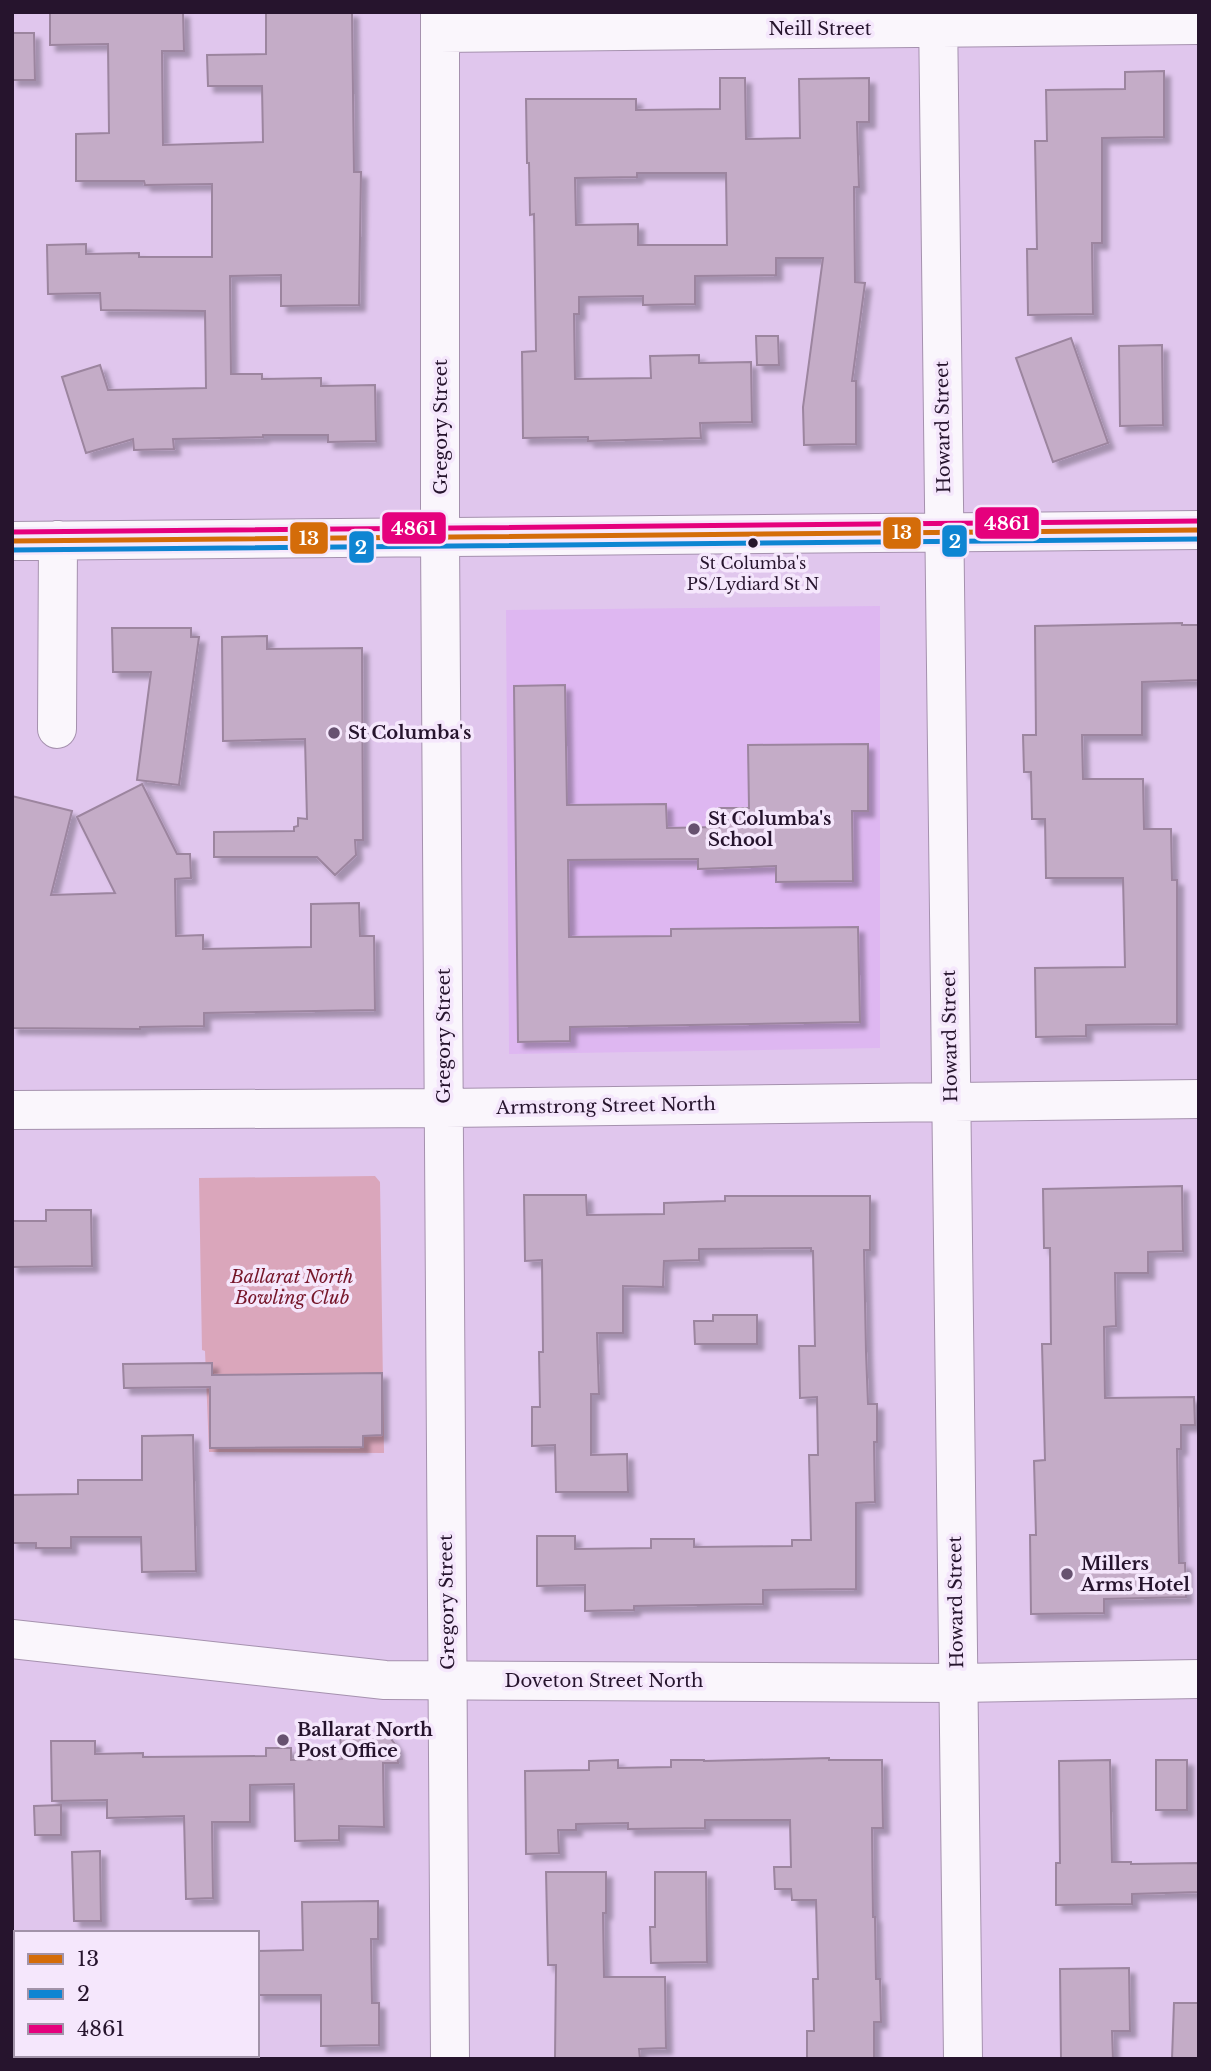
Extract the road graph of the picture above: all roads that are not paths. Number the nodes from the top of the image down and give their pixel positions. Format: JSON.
{"nodes":[{"id":1,"x":938,"y":20,"type":"edge"},
{"id":2,"x":440,"y":22,"type":"edge"},
{"id":3,"x":1199,"y":25,"type":"edge"},
{"id":4,"x":1199,"y":530,"type":"edge"},
{"id":5,"x":944,"y":532,"type":"junction"},
{"id":6,"x":440,"y":537,"type":"junction"},
{"id":7,"x":58,"y":540,"type":"junction"},
{"id":8,"x":12,"y":541,"type":"edge"},
{"id":9,"x":57,"y":729,"type":"dead end"},
{"id":10,"x":1199,"y":1100,"type":"edge"},
{"id":11,"x":951,"y":1101,"type":"junction"},
{"id":12,"x":445,"y":1108,"type":"junction"},
{"id":13,"x":12,"y":1110,"type":"edge"},
{"id":14,"x":12,"y":1639,"type":"edge"},
{"id":15,"x":1199,"y":1679,"type":"edge"},
{"id":16,"x":448,"y":1681,"type":"junction"},
{"id":17,"x":957,"y":1683,"type":"junction"},
{"id":18,"x":450,"y":2059,"type":"edge"},
{"id":19,"x":963,"y":2059,"type":"edge"}],
"edges":[{"from":1,"to":2,"type":"street","name":"Neill Street"},
{"from":1,"to":3,"type":"street","name":"Neill Street"},
{"from":1,"to":5,"type":"street","name":"Howard Street"},
{"from":2,"to":6,"type":"street","name":"Gregory Street"},
{"from":4,"to":5,"type":"street"},
{"from":5,"to":6,"type":"street"},
{"from":5,"to":11,"type":"street","name":"Howard Street"},
{"from":6,"to":7,"type":"street"},
{"from":6,"to":12,"type":"street","name":"Gregory Street"},
{"from":7,"to":8,"type":"street"},
{"from":7,"to":9,"type":"street"},
{"from":10,"to":11,"type":"street","name":"Armstrong Street North"},
{"from":11,"to":12,"type":"street","name":"Armstrong Street North"},
{"from":11,"to":17,"type":"street","name":"Howard Street"},
{"from":12,"to":13,"type":"street","name":"Armstrong Street North"},
{"from":12,"to":16,"type":"street","name":"Gregory Street"},
{"from":14,"to":16,"type":"street","name":"Doveton Street North"},
{"from":15,"to":17,"type":"street","name":"Doveton Street North"},
{"from":16,"to":17,"type":"street","name":"Doveton Street North"},
{"from":16,"to":18,"type":"street","name":"Gregory Street"},
{"from":17,"to":19,"type":"street","name":"Howard Street"}]}
